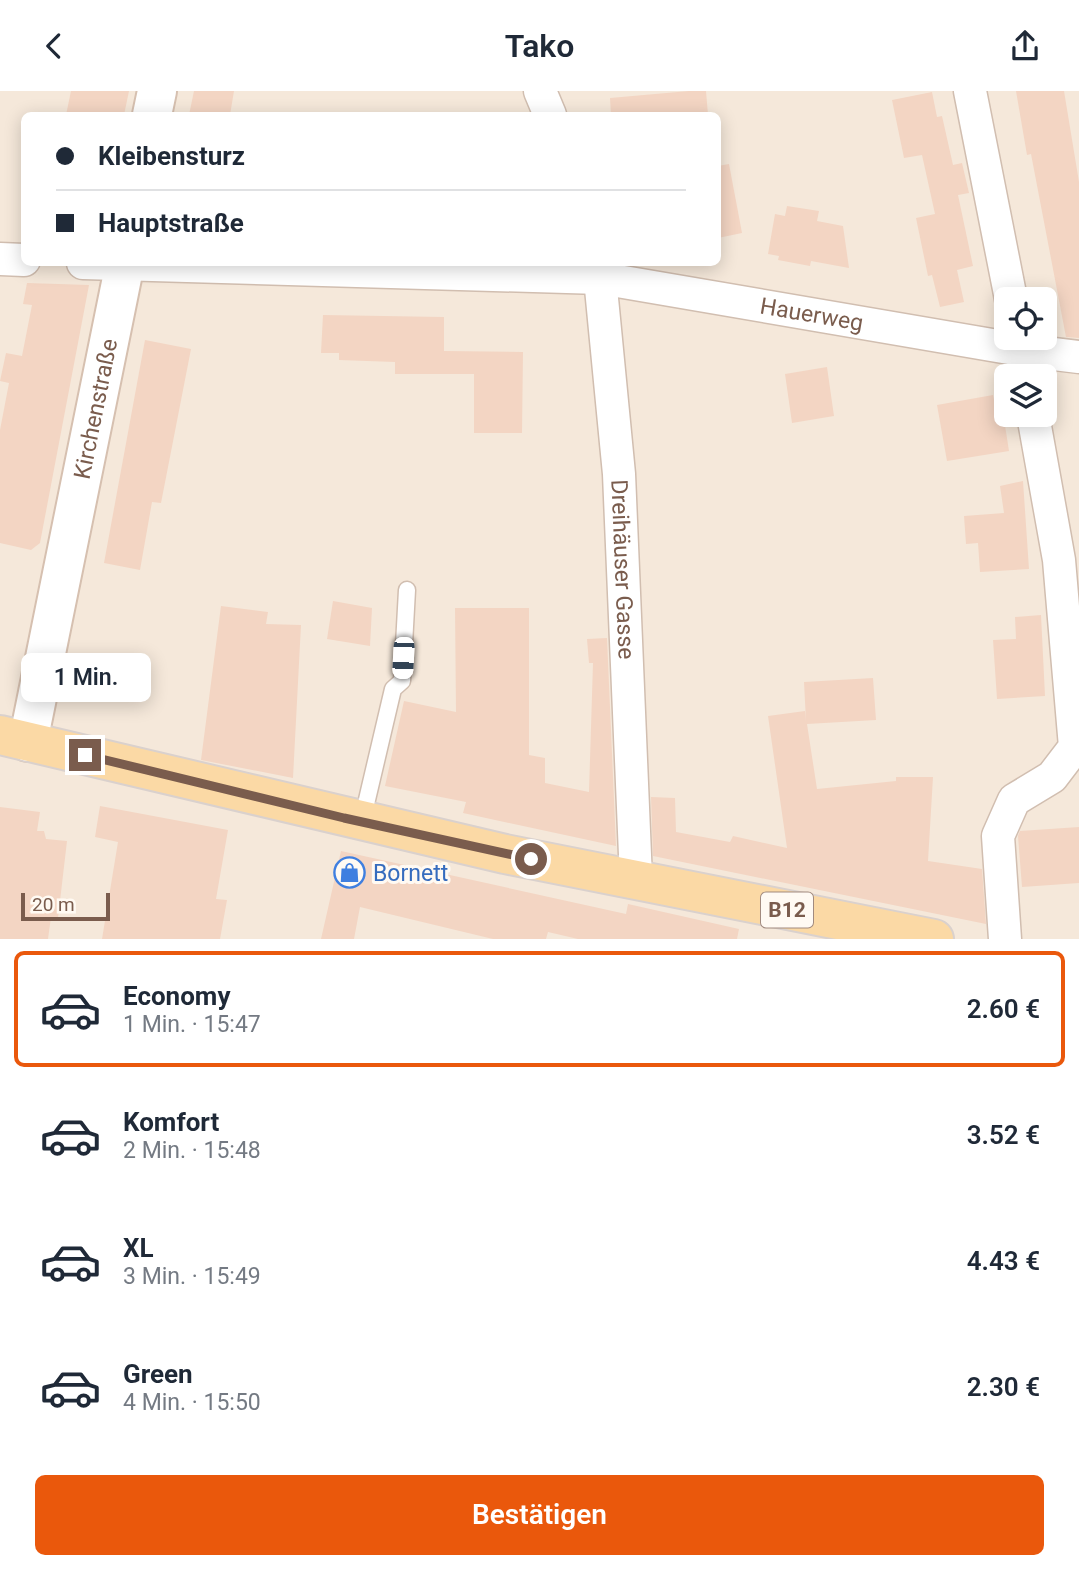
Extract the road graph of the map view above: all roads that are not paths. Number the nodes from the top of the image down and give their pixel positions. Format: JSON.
{"nodes":[{"id":1,"x":157,"y":91,"type":"edge"},
{"id":2,"x":540,"y":91,"type":"edge"},
{"id":3,"x":970,"y":91,"type":"edge"},
{"id":4,"x":153,"y":112,"type":"edge"},
{"id":5,"x":549,"y":112,"type":"edge"},
{"id":6,"x":0,"y":259,"type":"edge"},
{"id":7,"x":21,"y":260,"type":"edge"},
{"id":8,"x":124,"y":266,"type":"edge"},
{"id":9,"x":328,"y":266,"type":"edge"},
{"id":10,"x":598,"y":270,"type":"edge"},
{"id":11,"x":1009,"y":287,"type":"edge"},
{"id":12,"x":1022,"y":355,"type":"edge"},
{"id":13,"x":1079,"y":357,"type":"edge"},
{"id":14,"x":1035,"y":427,"type":"edge"},
{"id":15,"x":407,"y":590,"type":"dead end"},
{"id":16,"x":14,"y":739,"type":"edge"},
{"id":17,"x":1065,"y":776,"type":"edge"},
{"id":18,"x":362,"y":821,"type":"junction"},
{"id":19,"x":636,"y":879,"type":"junction"},
{"id":20,"x":934,"y":939,"type":"edge"},
{"id":21,"x":1005,"y":939,"type":"edge"}],
"edges":[{"from":1,"to":4,"type":"main road"},
{"from":2,"to":5,"type":"street"},
{"from":3,"to":11,"type":"street"},
{"from":6,"to":7,"type":"street"},
{"from":8,"to":16,"type":"main road","name":"Kirchenstraße"},
{"from":9,"to":10,"type":"street","name":"Hauerweg"},
{"from":10,"to":12,"type":"street","name":"Hauerweg"},
{"from":10,"to":19,"type":"street","name":"Dreihäuser Gasse"},
{"from":12,"to":13,"type":"street","name":"Hauerweg"},
{"from":14,"to":17,"type":"street"},
{"from":15,"to":18,"type":"lane"},
{"from":16,"to":18,"type":"main road","number":"B12"},
{"from":17,"to":21,"type":"street"},
{"from":18,"to":19,"type":"main road","number":"B12"},
{"from":19,"to":20,"type":"main road","number":"B12"}]}
